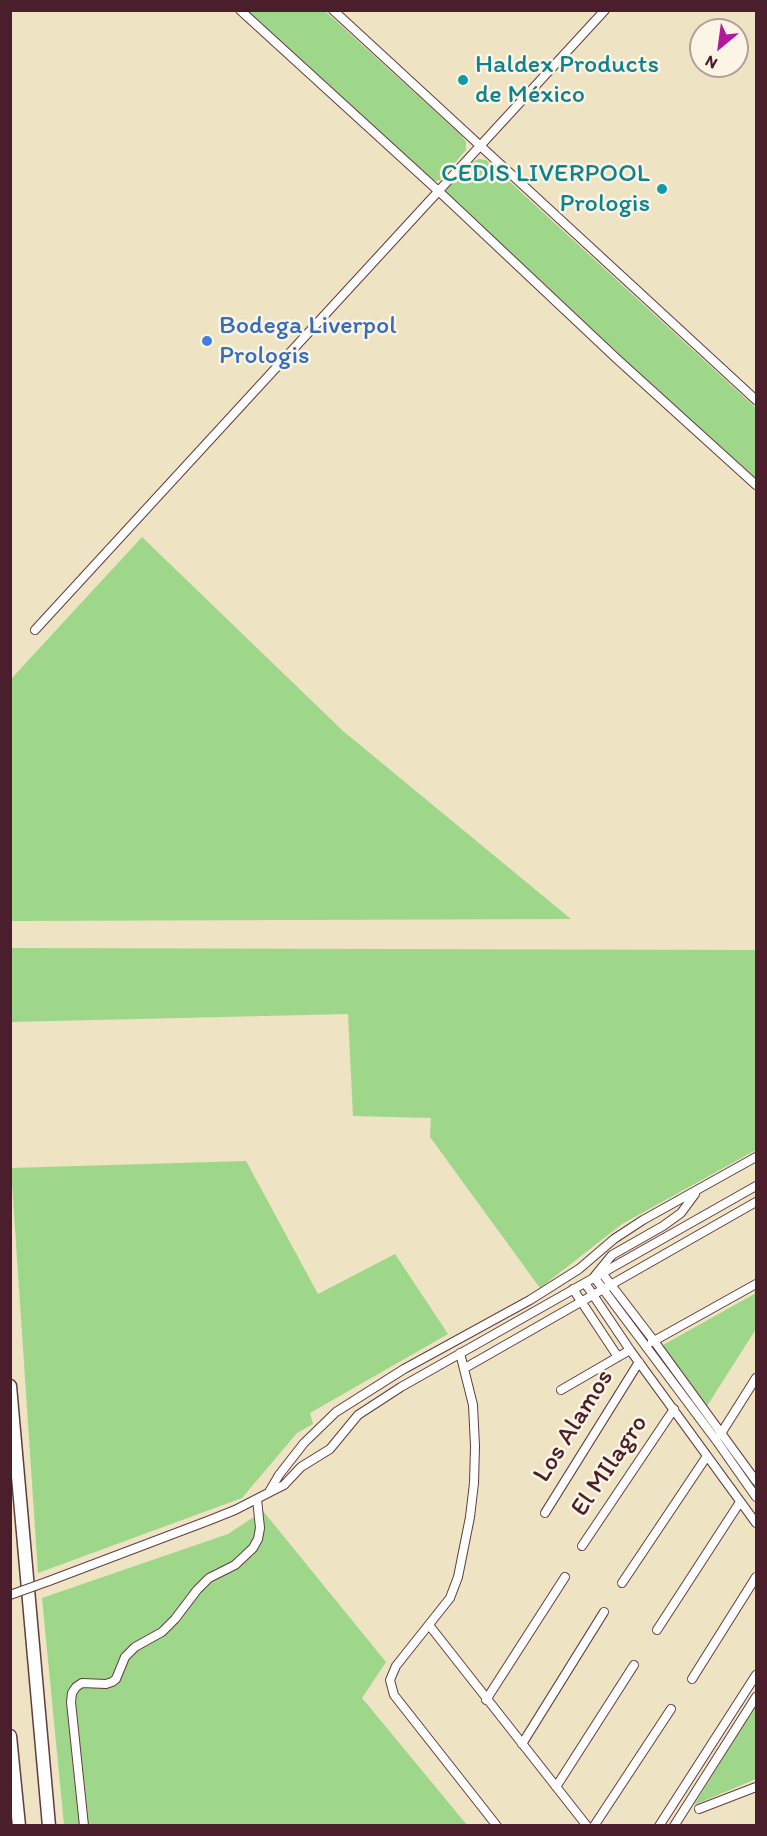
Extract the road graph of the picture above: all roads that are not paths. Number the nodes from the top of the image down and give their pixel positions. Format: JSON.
{"nodes":[{"id":1,"x":240,"y":10,"type":"edge"},
{"id":2,"x":333,"y":10,"type":"edge"},
{"id":3,"x":605,"y":10,"type":"edge"},
{"id":4,"x":481,"y":147,"type":"junction"},
{"id":5,"x":439,"y":192,"type":"junction"},
{"id":6,"x":756,"y":400,"type":"edge"},
{"id":7,"x":756,"y":485,"type":"edge"},
{"id":8,"x":35,"y":630,"type":"dead end"},
{"id":9,"x":756,"y":1157,"type":"edge"},
{"id":10,"x":756,"y":1186,"type":"edge"},
{"id":11,"x":697,"y":1190,"type":"junction"},
{"id":12,"x":756,"y":1202,"type":"edge"},
{"id":13,"x":598,"y":1275,"type":"junction"},
{"id":14,"x":585,"y":1283,"type":"junction"},
{"id":15,"x":756,"y":1284,"type":"edge"},
{"id":16,"x":607,"y":1288,"type":"junction"},
{"id":17,"x":573,"y":1289,"type":"junction"},
{"id":18,"x":594,"y":1296,"type":"junction"},
{"id":19,"x":583,"y":1302,"type":"junction"},
{"id":20,"x":654,"y":1341,"type":"junction"},
{"id":21,"x":646,"y":1346,"type":"junction"},
{"id":22,"x":630,"y":1350,"type":"junction"},
{"id":23,"x":460,"y":1353,"type":"junction"},
{"id":24,"x":618,"y":1357,"type":"junction"},
{"id":25,"x":639,"y":1362,"type":"junction"},
{"id":26,"x":465,"y":1368,"type":"junction"},
{"id":27,"x":756,"y":1378,"type":"edge"},
{"id":28,"x":10,"y":1386,"type":"edge"},
{"id":29,"x":561,"y":1390,"type":"dead end"},
{"id":30,"x":674,"y":1409,"type":"junction"},
{"id":31,"x":722,"y":1432,"type":"junction"},
{"id":32,"x":716,"y":1440,"type":"junction"},
{"id":33,"x":707,"y":1456,"type":"junction"},
{"id":34,"x":756,"y":1478,"type":"edge"},
{"id":35,"x":268,"y":1493,"type":"junction"},
{"id":36,"x":756,"y":1497,"type":"edge"},
{"id":37,"x":257,"y":1499,"type":"junction"},
{"id":38,"x":741,"y":1502,"type":"junction"},
{"id":39,"x":545,"y":1513,"type":"dead end"},
{"id":40,"x":756,"y":1523,"type":"edge"},
{"id":41,"x":582,"y":1546,"type":"dead end"},
{"id":42,"x":565,"y":1577,"type":"dead end"},
{"id":43,"x":756,"y":1577,"type":"edge"},
{"id":44,"x":622,"y":1583,"type":"dead end"},
{"id":45,"x":10,"y":1595,"type":"edge"},
{"id":46,"x":604,"y":1612,"type":"dead end"},
{"id":47,"x":429,"y":1625,"type":"junction"},
{"id":48,"x":657,"y":1630,"type":"dead end"},
{"id":49,"x":634,"y":1665,"type":"dead end"},
{"id":50,"x":756,"y":1674,"type":"edge"},
{"id":51,"x":692,"y":1679,"type":"dead end"},
{"id":52,"x":756,"y":1697,"type":"edge"},
{"id":53,"x":486,"y":1700,"type":"junction"},
{"id":54,"x":671,"y":1709,"type":"dead end"},
{"id":55,"x":720,"y":1731,"type":"junction"},
{"id":56,"x":10,"y":1736,"type":"edge"},
{"id":57,"x":730,"y":1738,"type":"junction"},
{"id":58,"x":522,"y":1744,"type":"junction"},
{"id":59,"x":556,"y":1787,"type":"junction"},
{"id":60,"x":756,"y":1787,"type":"edge"},
{"id":61,"x":699,"y":1809,"type":"dead end"},
{"id":62,"x":19,"y":1826,"type":"edge"},
{"id":63,"x":49,"y":1826,"type":"edge"},
{"id":64,"x":84,"y":1826,"type":"edge"},
{"id":65,"x":497,"y":1826,"type":"edge"},
{"id":66,"x":587,"y":1826,"type":"edge"},
{"id":67,"x":594,"y":1826,"type":"edge"},
{"id":68,"x":659,"y":1826,"type":"edge"},
{"id":69,"x":674,"y":1826,"type":"edge"}],
"edges":[{"from":1,"to":5,"type":"street"},
{"from":2,"to":4,"type":"street"},
{"from":3,"to":4,"type":"street"},
{"from":4,"to":5,"type":"street"},
{"from":4,"to":6,"type":"street"},
{"from":5,"to":7,"type":"street"},
{"from":5,"to":8,"type":"street"},
{"from":9,"to":11,"type":"street"},
{"from":10,"to":13,"type":"street"},
{"from":11,"to":13,"type":"street"},
{"from":11,"to":35,"type":"street"},
{"from":12,"to":16,"type":"street"},
{"from":13,"to":14,"type":"street"},
{"from":13,"to":16,"type":"street"},
{"from":14,"to":17,"type":"street"},
{"from":14,"to":18,"type":"street"},
{"from":15,"to":20,"type":"street"},
{"from":16,"to":18,"type":"street"},
{"from":16,"to":20,"type":"street"},
{"from":16,"to":21,"type":"street"},
{"from":17,"to":19,"type":"street"},
{"from":17,"to":23,"type":"street"},
{"from":18,"to":19,"type":"street"},
{"from":18,"to":22,"type":"street"},
{"from":19,"to":24,"type":"street"},
{"from":19,"to":26,"type":"street"},
{"from":20,"to":21,"type":"street"},
{"from":20,"to":31,"type":"street"},
{"from":21,"to":32,"type":"street"},
{"from":22,"to":24,"type":"street"},
{"from":22,"to":25,"type":"street"},
{"from":23,"to":26,"type":"street"},
{"from":23,"to":35,"type":"street"},
{"from":24,"to":29,"type":"street"},
{"from":25,"to":30,"type":"street"},
{"from":25,"to":39,"type":"street","name":"Los Alamos"},
{"from":26,"to":47,"type":"street"},
{"from":27,"to":31,"type":"street"},
{"from":28,"to":63,"type":"highway"},
{"from":30,"to":33,"type":"street"},
{"from":30,"to":41,"type":"street","name":"El MIlagro"},
{"from":31,"to":32,"type":"street"},
{"from":31,"to":34,"type":"street"},
{"from":32,"to":36,"type":"street"},
{"from":33,"to":38,"type":"street"},
{"from":33,"to":44,"type":"street"},
{"from":35,"to":37,"type":"street"},
{"from":37,"to":45,"type":"street","bridge":true},
{"from":37,"to":64,"type":"street"},
{"from":38,"to":40,"type":"street"},
{"from":38,"to":48,"type":"street"},
{"from":42,"to":53,"type":"street"},
{"from":43,"to":51,"type":"street"},
{"from":46,"to":58,"type":"street"},
{"from":47,"to":53,"type":"street"},
{"from":47,"to":65,"type":"street"},
{"from":49,"to":59,"type":"street"},
{"from":50,"to":55,"type":"street"},
{"from":52,"to":57,"type":"street"},
{"from":53,"to":58,"type":"street"},
{"from":54,"to":67,"type":"street"},
{"from":55,"to":57,"type":"street"},
{"from":55,"to":68,"type":"street"},
{"from":56,"to":62,"type":"highway"},
{"from":57,"to":69,"type":"street"},
{"from":58,"to":59,"type":"street"},
{"from":59,"to":66,"type":"street"},
{"from":60,"to":61,"type":"street"}]}
